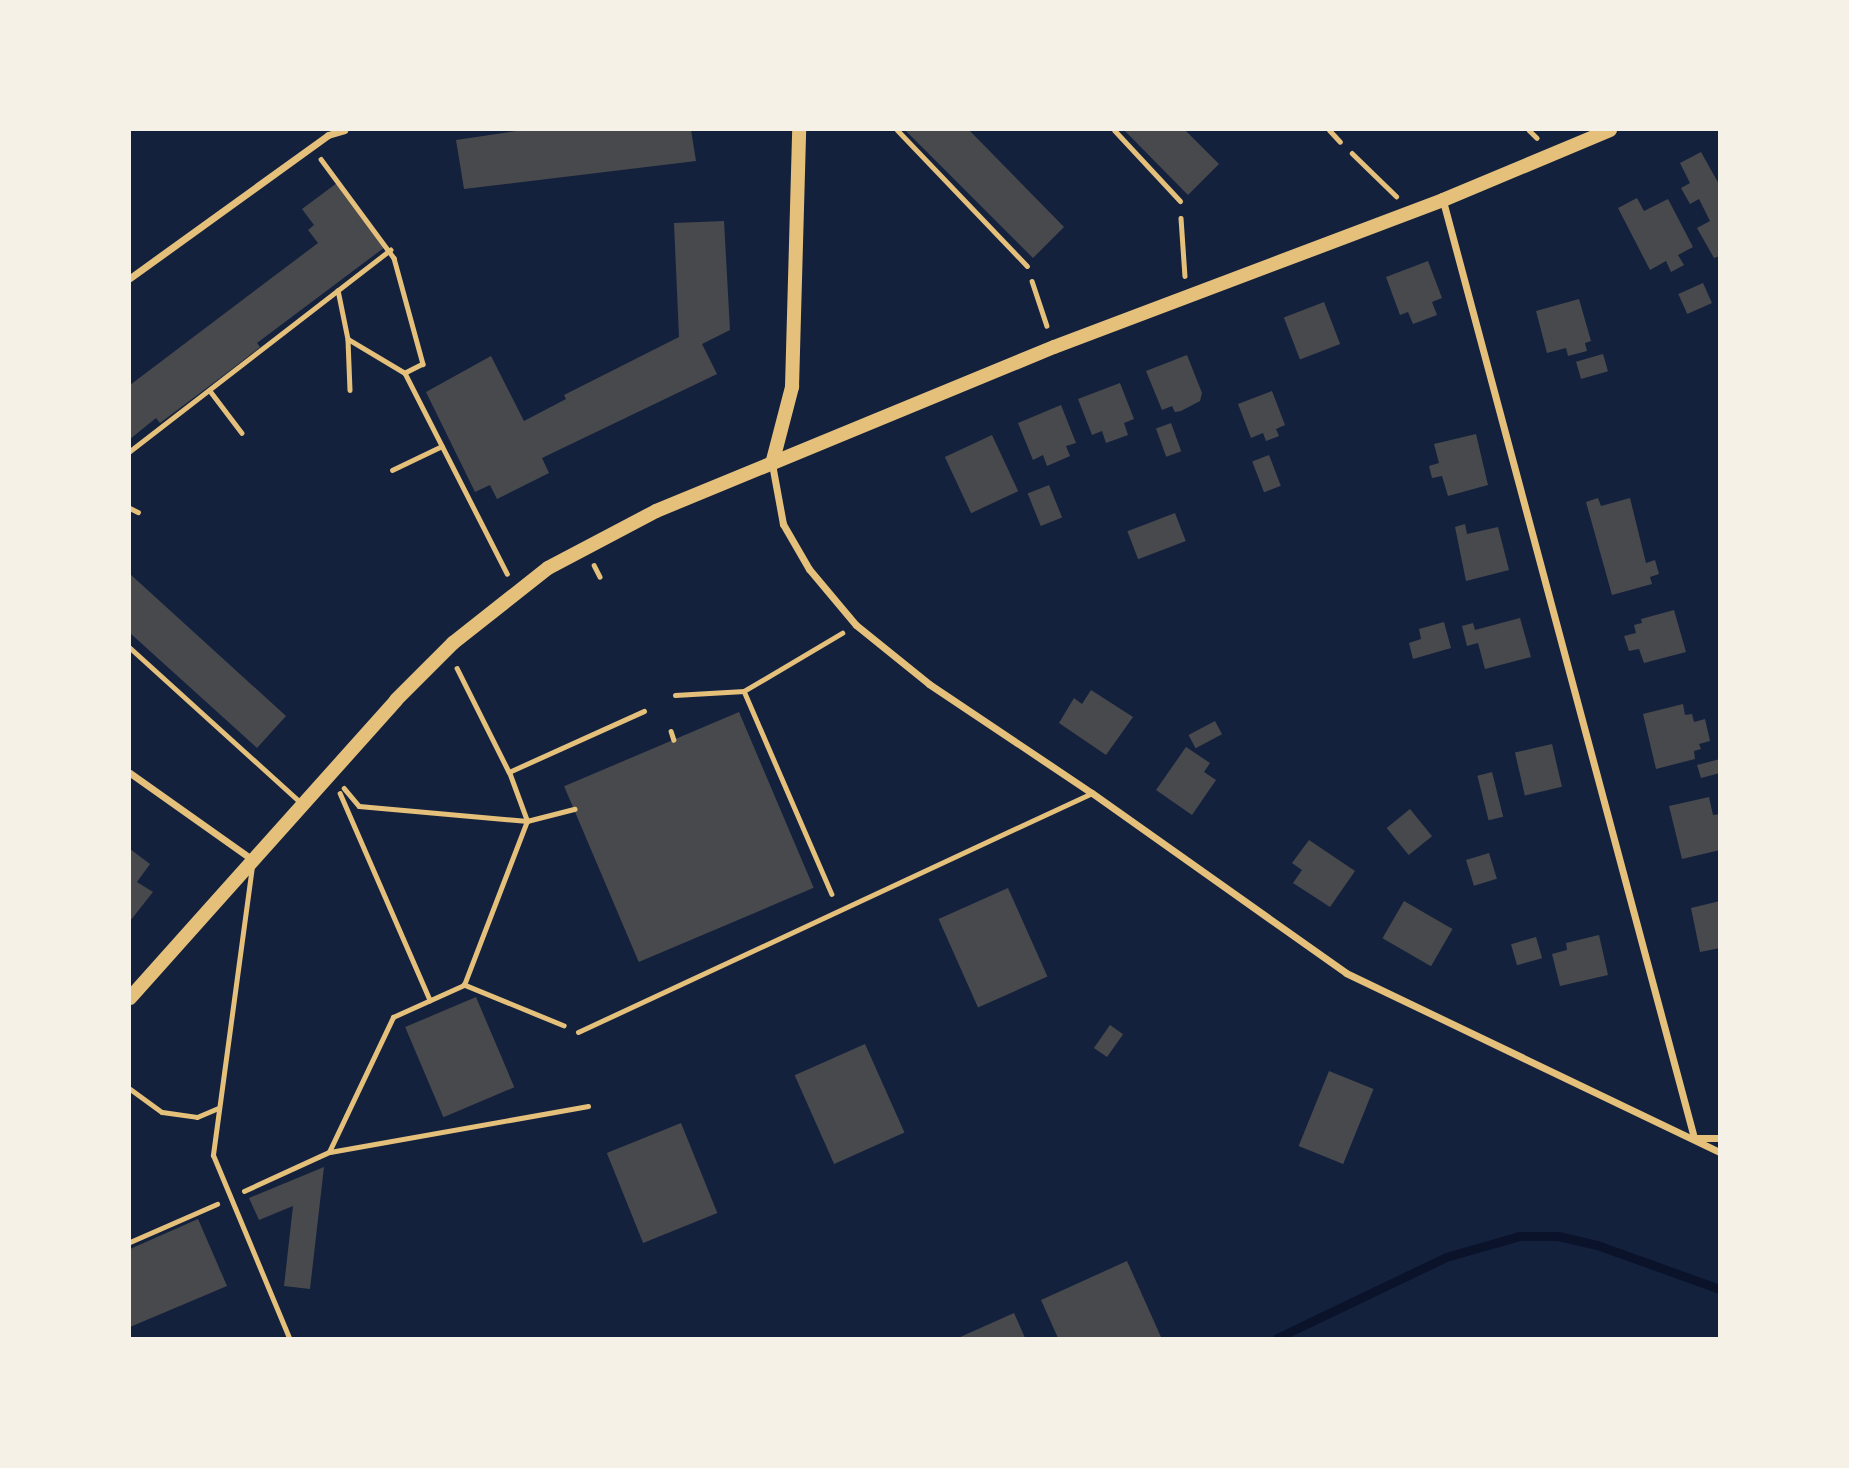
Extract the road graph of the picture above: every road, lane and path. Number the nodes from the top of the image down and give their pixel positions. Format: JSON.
{"nodes":[{"id":1,"x":344,"y":130,"type":"edge"},
{"id":2,"x":799,"y":130,"type":"edge"},
{"id":3,"x":897,"y":130,"type":"edge"},
{"id":4,"x":1114,"y":130,"type":"edge"},
{"id":5,"x":1329,"y":130,"type":"edge"},
{"id":6,"x":1610,"y":130,"type":"edge"},
{"id":7,"x":1340,"y":142,"type":"joint"},
{"id":8,"x":312,"y":147,"type":"junction"},
{"id":9,"x":1443,"y":200,"type":"junction"},
{"id":10,"x":1180,"y":201,"type":"joint"},
{"id":11,"x":1412,"y":211,"type":"junction"},
{"id":12,"x":390,"y":250,"type":"junction"},
{"id":13,"x":1027,"y":267,"type":"joint"},
{"id":14,"x":130,"y":278,"type":"edge"},
{"id":15,"x":338,"y":290,"type":"junction"},
{"id":16,"x":1186,"y":294,"type":"junction"},
{"id":17,"x":348,"y":339,"type":"junction"},
{"id":18,"x":1054,"y":347,"type":"junction"},
{"id":19,"x":405,"y":373,"type":"junction"},
{"id":20,"x":350,"y":390,"type":"dead end"},
{"id":21,"x":211,"y":392,"type":"junction"},
{"id":22,"x":242,"y":433,"type":"dead end"},
{"id":23,"x":442,"y":446,"type":"junction"},
{"id":24,"x":130,"y":451,"type":"edge"},
{"id":25,"x":772,"y":464,"type":"junction"},
{"id":26,"x":391,"y":470,"type":"dead end"},
{"id":27,"x":130,"y":508,"type":"edge"},
{"id":28,"x":138,"y":512,"type":"dead end"},
{"id":29,"x":516,"y":593,"type":"junction"},
{"id":30,"x":856,"y":625,"type":"junction"},
{"id":31,"x":130,"y":648,"type":"edge"},
{"id":32,"x":448,"y":648,"type":"junction"},
{"id":33,"x":744,"y":691,"type":"junction"},
{"id":34,"x":675,"y":695,"type":"dead end"},
{"id":35,"x":644,"y":711,"type":"dead end"},
{"id":36,"x":671,"y":732,"type":"dead end"},
{"id":37,"x":674,"y":740,"type":"dead end"},
{"id":38,"x":509,"y":772,"type":"junction"},
{"id":39,"x":331,"y":773,"type":"junction"},
{"id":40,"x":130,"y":774,"type":"edge"},
{"id":41,"x":1092,"y":793,"type":"junction"},
{"id":42,"x":302,"y":803,"type":"junction"},
{"id":43,"x":574,"y":808,"type":"dead end"},
{"id":44,"x":527,"y":821,"type":"junction"},
{"id":45,"x":253,"y":860,"type":"junction"},
{"id":46,"x":839,"y":911,"type":"junction"},
{"id":47,"x":464,"y":985,"type":"junction"},
{"id":48,"x":130,"y":998,"type":"edge"},
{"id":49,"x":430,"y":1000,"type":"junction"},
{"id":50,"x":578,"y":1032,"type":"joint"},
{"id":51,"x":130,"y":1089,"type":"edge"},
{"id":52,"x":588,"y":1106,"type":"dead end"},
{"id":53,"x":218,"y":1108,"type":"junction"},
{"id":54,"x":1694,"y":1138,"type":"junction"},
{"id":55,"x":1720,"y":1138,"type":"edge"},
{"id":56,"x":329,"y":1152,"type":"junction"},
{"id":57,"x":1720,"y":1152,"type":"edge"},
{"id":58,"x":231,"y":1197,"type":"junction"},
{"id":59,"x":130,"y":1242,"type":"edge"},
{"id":60,"x":289,"y":1339,"type":"edge"}],
"edges":[{"from":1,"to":8,"type":"street"},
{"from":2,"to":25,"type":"main road"},
{"from":3,"to":13,"type":"lane"},
{"from":4,"to":10,"type":"lane"},
{"from":5,"to":7,"type":"lane"},
{"from":6,"to":9,"type":"main road"},
{"from":7,"to":11,"type":"path"},
{"from":8,"to":12,"type":"path"},
{"from":8,"to":14,"type":"street"},
{"from":9,"to":11,"type":"main road"},
{"from":9,"to":54,"type":"street"},
{"from":10,"to":16,"type":"path"},
{"from":11,"to":16,"type":"main road"},
{"from":12,"to":15,"type":"path"},
{"from":12,"to":19,"type":"path"},
{"from":13,"to":18,"type":"path"},
{"from":15,"to":17,"type":"path"},
{"from":15,"to":21,"type":"path"},
{"from":16,"to":18,"type":"main road"},
{"from":17,"to":19,"type":"path"},
{"from":17,"to":20,"type":"path"},
{"from":18,"to":25,"type":"main road"},
{"from":19,"to":23,"type":"path"},
{"from":21,"to":22,"type":"path"},
{"from":21,"to":24,"type":"path"},
{"from":23,"to":26,"type":"path"},
{"from":23,"to":29,"type":"path"},
{"from":25,"to":29,"type":"main road"},
{"from":25,"to":30,"type":"street"},
{"from":27,"to":28,"type":"path"},
{"from":29,"to":32,"type":"main road"},
{"from":30,"to":33,"type":"path"},
{"from":30,"to":41,"type":"street"},
{"from":31,"to":42,"type":"lane"},
{"from":32,"to":38,"type":"path"},
{"from":32,"to":39,"type":"main road"},
{"from":33,"to":34,"type":"path"},
{"from":33,"to":46,"type":"path"},
{"from":35,"to":38,"type":"path"},
{"from":36,"to":37,"type":"path"},
{"from":38,"to":44,"type":"path"},
{"from":39,"to":42,"type":"main road"},
{"from":39,"to":44,"type":"path"},
{"from":39,"to":49,"type":"path"},
{"from":40,"to":45,"type":"street"},
{"from":41,"to":46,"type":"lane"},
{"from":41,"to":54,"type":"street"},
{"from":42,"to":45,"type":"main road"},
{"from":43,"to":44,"type":"path"},
{"from":44,"to":47,"type":"path"},
{"from":45,"to":48,"type":"main road"},
{"from":45,"to":53,"type":"lane"},
{"from":46,"to":50,"type":"lane"},
{"from":47,"to":49,"type":"path"},
{"from":47,"to":50,"type":"path"},
{"from":49,"to":56,"type":"path"},
{"from":51,"to":53,"type":"lane"},
{"from":52,"to":56,"type":"path"},
{"from":53,"to":58,"type":"lane"},
{"from":54,"to":55,"type":"street"},
{"from":54,"to":57,"type":"street"},
{"from":56,"to":58,"type":"path"},
{"from":58,"to":59,"type":"path"},
{"from":58,"to":60,"type":"lane"}]}
